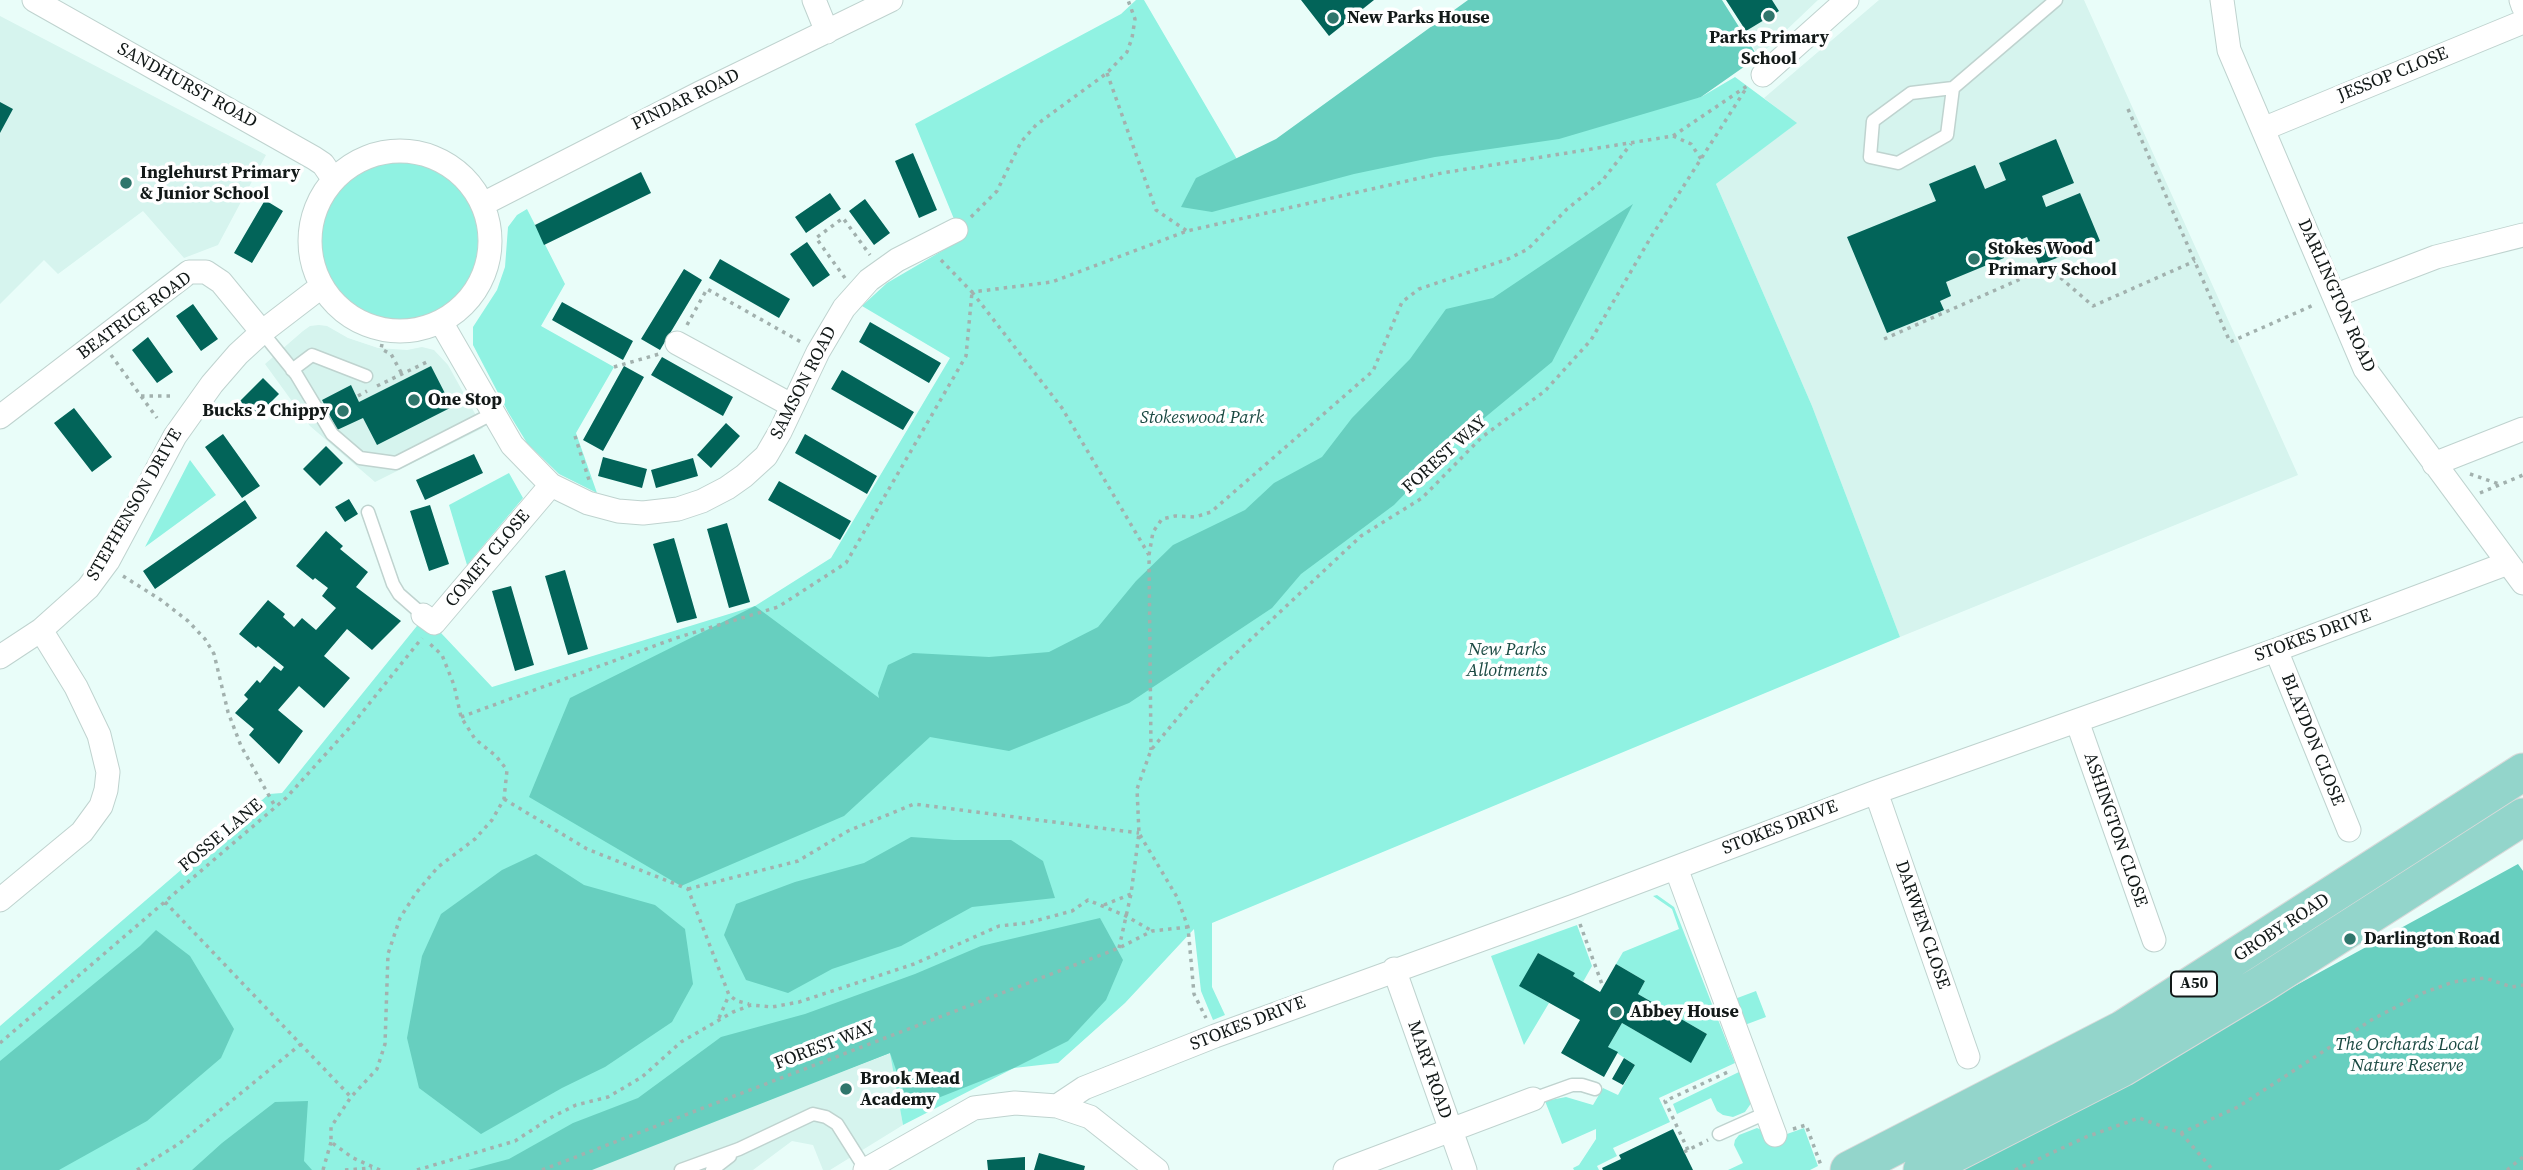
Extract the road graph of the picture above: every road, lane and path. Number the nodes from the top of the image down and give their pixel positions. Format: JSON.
{"nodes":[{"id":1,"x":34,"y":0,"type":"edge"},
{"id":2,"x":814,"y":0,"type":"edge"},
{"id":3,"x":891,"y":0,"type":"edge"},
{"id":4,"x":1128,"y":0,"type":"edge"},
{"id":5,"x":1847,"y":0,"type":"edge"},
{"id":6,"x":2056,"y":0,"type":"edge"},
{"id":7,"x":2222,"y":0,"type":"edge"},
{"id":8,"x":2521,"y":0,"type":"edge"},
{"id":9,"x":2523,"y":6,"type":"edge"},
{"id":10,"x":2523,"y":22,"type":"edge"},
{"id":11,"x":827,"y":32,"type":"junction"},
{"id":12,"x":1107,"y":73,"type":"junction"},
{"id":13,"x":1756,"y":80,"type":"junction"},
{"id":14,"x":1953,"y":88,"type":"junction"},
{"id":15,"x":2128,"y":109,"type":"dead end"},
{"id":16,"x":2263,"y":128,"type":"junction"},
{"id":17,"x":1673,"y":136,"type":"junction"},
{"id":18,"x":1632,"y":142,"type":"junction"},
{"id":19,"x":1701,"y":159,"type":"junction"},
{"id":20,"x":334,"y":180,"type":"junction"},
{"id":21,"x":483,"y":204,"type":"junction"},
{"id":22,"x":956,"y":230,"type":"joint"},
{"id":23,"x":1187,"y":230,"type":"junction"},
{"id":24,"x":2523,"y":235,"type":"edge"},
{"id":25,"x":926,"y":244,"type":"junction"},
{"id":26,"x":2195,"y":261,"type":"junction"},
{"id":27,"x":882,"y":271,"type":"junction"},
{"id":28,"x":321,"y":286,"type":"junction"},
{"id":29,"x":972,"y":292,"type":"junction"},
{"id":30,"x":856,"y":294,"type":"junction"},
{"id":31,"x":2334,"y":296,"type":"junction"},
{"id":32,"x":441,"y":322,"type":"junction"},
{"id":33,"x":262,"y":332,"type":"junction"},
{"id":34,"x":1884,"y":339,"type":"dead end"},
{"id":35,"x":100,"y":341,"type":"junction"},
{"id":36,"x":677,"y":343,"type":"junction"},
{"id":37,"x":382,"y":344,"type":"dead end"},
{"id":38,"x":818,"y":352,"type":"junction"},
{"id":39,"x":429,"y":361,"type":"dead end"},
{"id":40,"x":614,"y":367,"type":"dead end"},
{"id":41,"x":292,"y":370,"type":"junction"},
{"id":42,"x":402,"y":374,"type":"junction"},
{"id":43,"x":366,"y":376,"type":"dead end"},
{"id":44,"x":141,"y":396,"type":"junction"},
{"id":45,"x":172,"y":396,"type":"dead end"},
{"id":46,"x":358,"y":396,"type":"dead end"},
{"id":47,"x":791,"y":405,"type":"junction"},
{"id":48,"x":494,"y":414,"type":"junction"},
{"id":49,"x":0,"y":416,"type":"edge"},
{"id":50,"x":158,"y":418,"type":"dead end"},
{"id":51,"x":2523,"y":429,"type":"edge"},
{"id":52,"x":575,"y":436,"type":"dead end"},
{"id":53,"x":2459,"y":455,"type":"junction"},
{"id":54,"x":2434,"y":464,"type":"junction"},
{"id":55,"x":2523,"y":475,"type":"edge"},
{"id":56,"x":2501,"y":484,"type":"junction"},
{"id":57,"x":551,"y":485,"type":"junction"},
{"id":58,"x":2461,"y":500,"type":"junction"},
{"id":59,"x":588,"y":503,"type":"junction"},
{"id":60,"x":368,"y":512,"type":"dead end"},
{"id":61,"x":1149,"y":555,"type":"junction"},
{"id":62,"x":2508,"y":563,"type":"junction"},
{"id":63,"x":105,"y":564,"type":"junction"},
{"id":64,"x":2523,"y":583,"type":"edge"},
{"id":65,"x":427,"y":625,"type":"junction"},
{"id":66,"x":41,"y":630,"type":"junction"},
{"id":67,"x":2276,"y":650,"type":"junction"},
{"id":68,"x":0,"y":657,"type":"edge"},
{"id":69,"x":461,"y":718,"type":"junction"},
{"id":70,"x":2077,"y":721,"type":"junction"},
{"id":71,"x":1152,"y":750,"type":"junction"},
{"id":72,"x":2523,"y":772,"type":"edge"},
{"id":73,"x":1876,"y":792,"type":"junction"},
{"id":74,"x":504,"y":799,"type":"junction"},
{"id":75,"x":276,"y":808,"type":"junction"},
{"id":76,"x":2523,"y":817,"type":"edge"},
{"id":77,"x":2349,"y":830,"type":"dead end"},
{"id":78,"x":1139,"y":833,"type":"junction"},
{"id":79,"x":1676,"y":868,"type":"junction"},
{"id":80,"x":688,"y":888,"type":"junction"},
{"id":81,"x":1131,"y":894,"type":"junction"},
{"id":82,"x":0,"y":900,"type":"edge"},
{"id":83,"x":165,"y":902,"type":"junction"},
{"id":84,"x":1102,"y":906,"type":"junction"},
{"id":85,"x":1574,"y":906,"type":"junction"},
{"id":86,"x":1126,"y":916,"type":"junction"},
{"id":87,"x":1188,"y":927,"type":"junction"},
{"id":88,"x":1152,"y":931,"type":"junction"},
{"id":89,"x":2154,"y":940,"type":"dead end"},
{"id":90,"x":1119,"y":948,"type":"junction"},
{"id":91,"x":1394,"y":969,"type":"junction"},
{"id":92,"x":2523,"y":985,"type":"edge"},
{"id":93,"x":1603,"y":987,"type":"dead end"},
{"id":94,"x":729,"y":995,"type":"junction"},
{"id":95,"x":751,"y":1005,"type":"junction"},
{"id":96,"x":718,"y":1020,"type":"junction"},
{"id":97,"x":1215,"y":1036,"type":"junction"},
{"id":98,"x":0,"y":1043,"type":"edge"},
{"id":99,"x":301,"y":1044,"type":"junction"},
{"id":100,"x":1968,"y":1057,"type":"dead end"},
{"id":101,"x":1748,"y":1062,"type":"junction"},
{"id":102,"x":1595,"y":1089,"type":"dead end"},
{"id":103,"x":351,"y":1097,"type":"junction"},
{"id":104,"x":1534,"y":1099,"type":"joint"},
{"id":105,"x":1057,"y":1106,"type":"junction"},
{"id":106,"x":1766,"y":1113,"type":"junction"},
{"id":107,"x":1450,"y":1131,"type":"junction"},
{"id":108,"x":2181,"y":1133,"type":"junction"},
{"id":109,"x":1719,"y":1134,"type":"joint"},
{"id":110,"x":1775,"y":1135,"type":"joint"},
{"id":111,"x":331,"y":1142,"type":"junction"},
{"id":112,"x":739,"y":1149,"type":"junction"},
{"id":113,"x":2523,"y":1157,"type":"edge"},
{"id":114,"x":374,"y":1168,"type":"edge"},
{"id":115,"x":136,"y":1170,"type":"edge"},
{"id":116,"x":323,"y":1170,"type":"edge"},
{"id":117,"x":345,"y":1170,"type":"edge"},
{"id":118,"x":380,"y":1170,"type":"edge"},
{"id":119,"x":417,"y":1170,"type":"edge"},
{"id":120,"x":542,"y":1170,"type":"edge"},
{"id":121,"x":681,"y":1170,"type":"edge"},
{"id":122,"x":712,"y":1170,"type":"edge"},
{"id":123,"x":866,"y":1170,"type":"edge"},
{"id":124,"x":1157,"y":1170,"type":"edge"},
{"id":125,"x":1345,"y":1170,"type":"edge"},
{"id":126,"x":1465,"y":1170,"type":"edge"},
{"id":127,"x":1823,"y":1170,"type":"edge"},
{"id":128,"x":1849,"y":1170,"type":"edge"},
{"id":129,"x":1922,"y":1170,"type":"edge"},
{"id":130,"x":2015,"y":1170,"type":"edge"},
{"id":131,"x":2213,"y":1170,"type":"edge"},
{"id":132,"x":2507,"y":1170,"type":"edge"}],
"edges":[{"from":1,"to":20,"type":"street","name":"SANDHURST ROAD"},
{"from":2,"to":11,"type":"street"},
{"from":3,"to":11,"type":"street","name":"PINDAR ROAD"},
{"from":4,"to":12,"type":"path"},
{"from":5,"to":13,"type":"street"},
{"from":6,"to":14,"type":"lane"},
{"from":7,"to":16,"type":"street","name":"DARLINGTON ROAD"},
{"from":8,"to":9,"type":"street"},
{"from":10,"to":16,"type":"street","name":"JESSOP CLOSE"},
{"from":11,"to":21,"type":"street","name":"PINDAR ROAD"},
{"from":12,"to":22,"type":"path"},
{"from":12,"to":23,"type":"path"},
{"from":13,"to":17,"type":"path"},
{"from":13,"to":19,"type":"path","name":"FOREST WAY"},
{"from":14,"to":14,"type":"lane"},
{"from":15,"to":26,"type":"path"},
{"from":16,"to":31,"type":"street","name":"DARLINGTON ROAD"},
{"from":17,"to":18,"type":"path"},
{"from":17,"to":19,"type":"path"},
{"from":18,"to":23,"type":"path"},
{"from":18,"to":61,"type":"path"},
{"from":19,"to":71,"type":"path","name":"FOREST WAY"},
{"from":20,"to":21,"type":"street"},
{"from":20,"to":28,"type":"street"},
{"from":21,"to":32,"type":"street"},
{"from":22,"to":25,"type":"street","name":"SAMSON ROAD"},
{"from":23,"to":29,"type":"path"},
{"from":24,"to":31,"type":"street"},
{"from":25,"to":27,"type":"street","name":"SAMSON ROAD"},
{"from":25,"to":29,"type":"path"},
{"from":26,"to":31,"type":"path"},
{"from":26,"to":34,"type":"path"},
{"from":27,"to":30,"type":"street","name":"SAMSON ROAD"},
{"from":27,"to":30,"type":"path"},
{"from":28,"to":32,"type":"street"},
{"from":28,"to":33,"type":"street","name":"STEPHENSON DRIVE"},
{"from":29,"to":61,"type":"path"},
{"from":29,"to":69,"type":"path"},
{"from":30,"to":38,"type":"street","name":"SAMSON ROAD"},
{"from":31,"to":54,"type":"street","name":"DARLINGTON ROAD"},
{"from":32,"to":48,"type":"street","name":"SAMSON ROAD"},
{"from":33,"to":35,"type":"street","name":"BEATRICE ROAD"},
{"from":33,"to":41,"type":"lane"},
{"from":33,"to":63,"type":"street","name":"STEPHENSON DRIVE"},
{"from":35,"to":44,"type":"path"},
{"from":35,"to":49,"type":"street","name":"BEATRICE ROAD"},
{"from":36,"to":38,"type":"path"},
{"from":36,"to":40,"type":"path"},
{"from":36,"to":47,"type":"street"},
{"from":37,"to":42,"type":"path"},
{"from":38,"to":47,"type":"street","name":"SAMSON ROAD"},
{"from":39,"to":42,"type":"path"},
{"from":41,"to":43,"type":"lane"},
{"from":41,"to":48,"type":"lane"},
{"from":42,"to":46,"type":"path"},
{"from":44,"to":45,"type":"path"},
{"from":44,"to":50,"type":"path"},
{"from":47,"to":59,"type":"street","name":"SAMSON ROAD"},
{"from":48,"to":57,"type":"street","name":"SAMSON ROAD"},
{"from":51,"to":53,"type":"street"},
{"from":52,"to":59,"type":"path"},
{"from":53,"to":54,"type":"street"},
{"from":53,"to":56,"type":"path"},
{"from":54,"to":58,"type":"street","name":"DARLINGTON ROAD"},
{"from":55,"to":56,"type":"path"},
{"from":56,"to":58,"type":"path"},
{"from":57,"to":59,"type":"street","name":"SAMSON ROAD"},
{"from":57,"to":65,"type":"street","name":"COMET CLOSE"},
{"from":58,"to":62,"type":"street","name":"DARLINGTON ROAD"},
{"from":60,"to":65,"type":"lane"},
{"from":61,"to":71,"type":"path"},
{"from":62,"to":64,"type":"street","name":"DARLINGTON ROAD"},
{"from":62,"to":67,"type":"street","name":"STOKES DRIVE"},
{"from":63,"to":66,"type":"street","name":"STEPHENSON DRIVE"},
{"from":63,"to":75,"type":"path"},
{"from":65,"to":69,"type":"path"},
{"from":65,"to":75,"type":"path","name":"FOSSE LANE"},
{"from":66,"to":68,"type":"street","name":"STEPHENSON DRIVE"},
{"from":66,"to":82,"type":"street"},
{"from":67,"to":70,"type":"street","name":"STOKES DRIVE"},
{"from":67,"to":77,"type":"street","name":"BLAYDON CLOSE"},
{"from":69,"to":74,"type":"path"},
{"from":70,"to":73,"type":"street","name":"STOKES DRIVE"},
{"from":70,"to":89,"type":"street","name":"ASHINGTON CLOSE"},
{"from":71,"to":78,"type":"path","name":"FOREST WAY"},
{"from":72,"to":128,"type":"main road","name":"GROBY ROAD","number":"A50"},
{"from":73,"to":79,"type":"street","name":"STOKES DRIVE"},
{"from":73,"to":100,"type":"street","name":"DARWEN CLOSE"},
{"from":74,"to":80,"type":"path"},
{"from":74,"to":103,"type":"path"},
{"from":75,"to":83,"type":"path","name":"FOSSE LANE"},
{"from":76,"to":129,"type":"main road","name":"GROBY ROAD","number":"A50"},
{"from":78,"to":80,"type":"path"},
{"from":78,"to":81,"type":"path","name":"FOREST WAY"},
{"from":78,"to":87,"type":"path","name":"FOREST WAY"},
{"from":79,"to":85,"type":"street","name":"STOKES DRIVE"},
{"from":79,"to":101,"type":"street"},
{"from":80,"to":94,"type":"path"},
{"from":81,"to":84,"type":"path"},
{"from":81,"to":86,"type":"path","name":"FOREST WAY"},
{"from":83,"to":98,"type":"path","name":"FOSSE LANE"},
{"from":83,"to":99,"type":"path"},
{"from":84,"to":86,"type":"path"},
{"from":84,"to":95,"type":"path"},
{"from":85,"to":91,"type":"street","name":"STOKES DRIVE"},
{"from":85,"to":93,"type":"path"},
{"from":86,"to":88,"type":"path"},
{"from":86,"to":90,"type":"path","name":"FOREST WAY"},
{"from":87,"to":88,"type":"path","name":"FOREST WAY"},
{"from":87,"to":97,"type":"path","name":"FOREST WAY"},
{"from":88,"to":90,"type":"path","name":"FOREST WAY"},
{"from":90,"to":120,"type":"path","name":"FOREST WAY"},
{"from":91,"to":97,"type":"street","name":"STOKES DRIVE"},
{"from":91,"to":107,"type":"street","name":"MARY ROAD"},
{"from":92,"to":108,"type":"path"},
{"from":94,"to":95,"type":"path"},
{"from":94,"to":96,"type":"path"},
{"from":95,"to":96,"type":"path"},
{"from":96,"to":119,"type":"path"},
{"from":97,"to":105,"type":"street","name":"STOKES DRIVE"},
{"from":99,"to":103,"type":"path"},
{"from":99,"to":115,"type":"path"},
{"from":101,"to":106,"type":"street"},
{"from":101,"to":109,"type":"path"},
{"from":102,"to":104,"type":"lane"},
{"from":103,"to":111,"type":"path"},
{"from":104,"to":107,"type":"street"},
{"from":105,"to":123,"type":"street"},
{"from":105,"to":124,"type":"street"},
{"from":106,"to":109,"type":"lane"},
{"from":106,"to":110,"type":"street"},
{"from":107,"to":125,"type":"street"},
{"from":107,"to":126,"type":"street","name":"MARY ROAD"},
{"from":108,"to":130,"type":"path"},
{"from":108,"to":131,"type":"path"},
{"from":110,"to":127,"type":"path"},
{"from":111,"to":114,"type":"path"},
{"from":111,"to":116,"type":"path"},
{"from":112,"to":121,"type":"lane"},
{"from":112,"to":122,"type":"lane"},
{"from":112,"to":123,"type":"lane"},
{"from":113,"to":132,"type":"path"},
{"from":114,"to":117,"type":"path"},
{"from":114,"to":118,"type":"path"}]}
